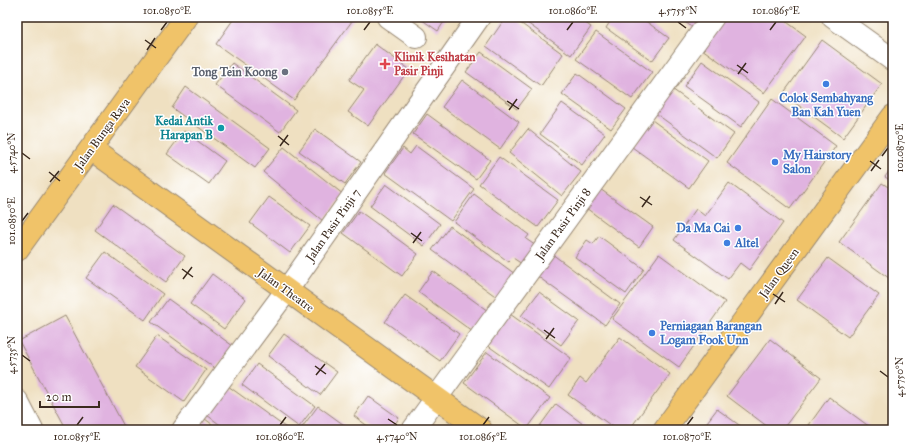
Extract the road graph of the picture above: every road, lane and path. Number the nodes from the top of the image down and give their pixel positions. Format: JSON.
{"nodes":[{"id":1,"x":186,"y":17,"type":"edge"},
{"id":2,"x":388,"y":17,"type":"edge"},
{"id":3,"x":479,"y":17,"type":"edge"},
{"id":4,"x":713,"y":17,"type":"edge"},
{"id":5,"x":833,"y":17,"type":"edge"},
{"id":6,"x":416,"y":37,"type":"dead end"},
{"id":7,"x":893,"y":60,"type":"edge"},
{"id":8,"x":893,"y":116,"type":"edge"},
{"id":9,"x":91,"y":149,"type":"junction"},
{"id":10,"x":17,"y":250,"type":"edge"},
{"id":11,"x":287,"y":290,"type":"junction"},
{"id":12,"x":437,"y":398,"type":"junction"},
{"id":13,"x":17,"y":401,"type":"edge"},
{"id":14,"x":32,"y":430,"type":"edge"},
{"id":15,"x":183,"y":430,"type":"edge"},
{"id":16,"x":413,"y":430,"type":"edge"},
{"id":17,"x":481,"y":430,"type":"edge"},
{"id":18,"x":664,"y":430,"type":"edge"}],
"edges":[{"from":1,"to":9,"type":"main road","name":"Jalan Bunga Raya"},
{"from":2,"to":6,"type":"street"},
{"from":3,"to":11,"type":"street","name":"Jalan Pasir Pinji 7"},
{"from":4,"to":12,"type":"street","name":"Jalan Pasir Pinji 8"},
{"from":5,"to":7,"type":"street"},
{"from":8,"to":18,"type":"main road","name":"Jalan Queen"},
{"from":9,"to":10,"type":"main road","name":"Jalan Bunga Raya"},
{"from":9,"to":11,"type":"main road","name":"Jalan Theatre"},
{"from":11,"to":12,"type":"main road","name":"Jalan Theatre"},
{"from":11,"to":15,"type":"street","name":"Jalan Pasir Pinji 7"},
{"from":12,"to":16,"type":"street","name":"Jalan Pasir Pinji 8"},
{"from":12,"to":17,"type":"main road","name":"Jalan Theatre"},
{"from":13,"to":14,"type":"street"}]}
